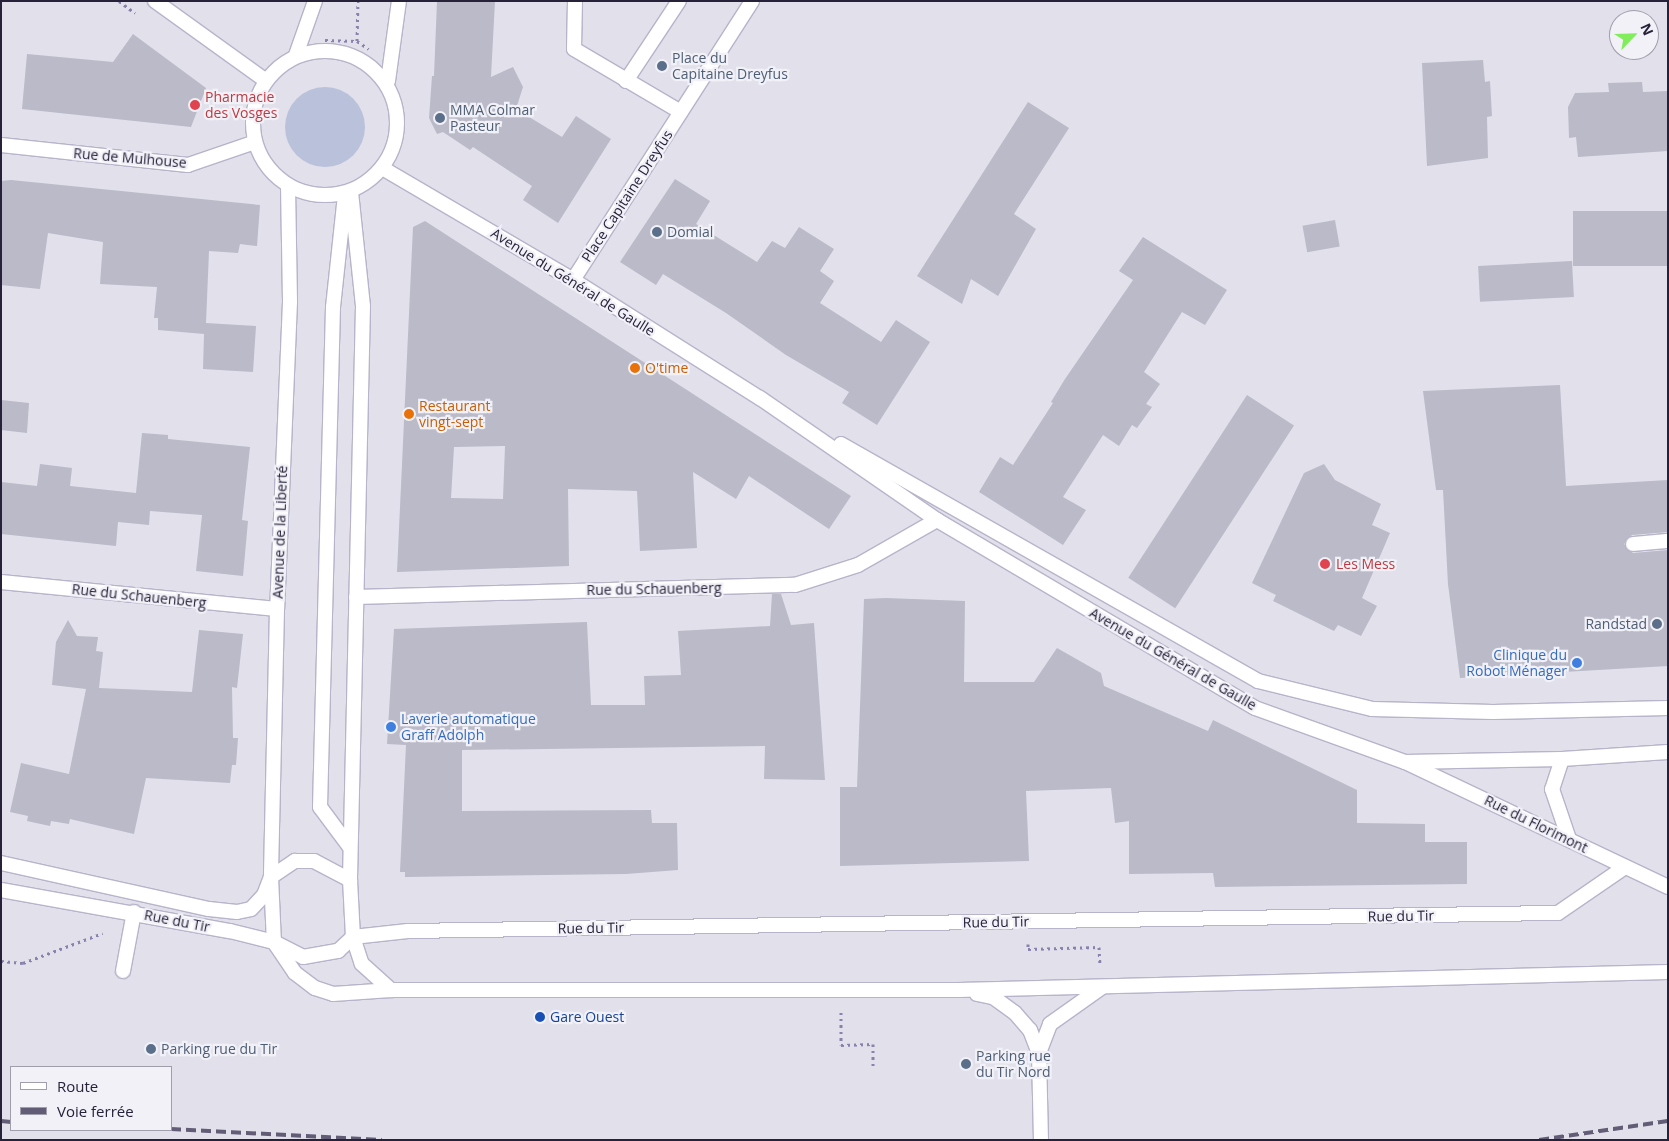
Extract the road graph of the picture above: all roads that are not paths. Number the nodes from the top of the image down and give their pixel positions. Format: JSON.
{"nodes":[{"id":1,"x":155,"y":1,"type":"edge"},
{"id":2,"x":316,"y":1,"type":"edge"},
{"id":3,"x":399,"y":1,"type":"edge"},
{"id":4,"x":575,"y":1,"type":"edge"},
{"id":5,"x":679,"y":1,"type":"edge"},
{"id":6,"x":752,"y":1,"type":"edge"},
{"id":7,"x":296,"y":55,"type":"junction"},
{"id":8,"x":265,"y":80,"type":"junction"},
{"id":9,"x":388,"y":81,"type":"junction"},
{"id":10,"x":626,"y":81,"type":"junction"},
{"id":11,"x":681,"y":112,"type":"junction"},
{"id":12,"x":255,"y":142,"type":"junction"},
{"id":13,"x":1,"y":145,"type":"edge"},
{"id":14,"x":384,"y":168,"type":"junction"},
{"id":15,"x":288,"y":186,"type":"junction"},
{"id":16,"x":348,"y":194,"type":"junction"},
{"id":17,"x":573,"y":280,"type":"junction"},
{"id":18,"x":760,"y":398,"type":"junction"},
{"id":19,"x":937,"y":520,"type":"junction"},
{"id":20,"x":1668,"y":541,"type":"edge"},
{"id":21,"x":1634,"y":544,"type":"dead end"},
{"id":22,"x":1,"y":582,"type":"edge"},
{"id":23,"x":356,"y":597,"type":"junction"},
{"id":24,"x":277,"y":609,"type":"junction"},
{"id":25,"x":1668,"y":708,"type":"edge"},
{"id":26,"x":1668,"y":752,"type":"edge"},
{"id":27,"x":1562,"y":759,"type":"junction"},
{"id":28,"x":1405,"y":762,"type":"junction"},
{"id":29,"x":1569,"y":839,"type":"junction"},
{"id":30,"x":349,"y":846,"type":"junction"},
{"id":31,"x":1,"y":863,"type":"edge"},
{"id":32,"x":1625,"y":867,"type":"junction"},
{"id":33,"x":271,"y":877,"type":"junction"},
{"id":34,"x":350,"y":880,"type":"junction"},
{"id":35,"x":1668,"y":887,"type":"edge"},
{"id":36,"x":1,"y":890,"type":"edge"},
{"id":37,"x":134,"y":912,"type":"junction"},
{"id":38,"x":353,"y":937,"type":"junction"},
{"id":39,"x":274,"y":942,"type":"junction"},
{"id":40,"x":123,"y":971,"type":"dead end"},
{"id":41,"x":1668,"y":972,"type":"edge"},
{"id":42,"x":1102,"y":987,"type":"junction"},
{"id":43,"x":391,"y":990,"type":"junction"},
{"id":44,"x":959,"y":990,"type":"junction"},
{"id":45,"x":1039,"y":1053,"type":"junction"},
{"id":46,"x":1041,"y":1140,"type":"edge"}],
"edges":[{"from":1,"to":8,"type":"street"},
{"from":2,"to":7,"type":"street"},
{"from":3,"to":9,"type":"street"},
{"from":4,"to":10,"type":"street"},
{"from":5,"to":10,"type":"street"},
{"from":6,"to":11,"type":"street","name":"Place Capitaine Dreyfus"},
{"from":7,"to":8,"type":"street"},
{"from":7,"to":9,"type":"street"},
{"from":8,"to":12,"type":"street"},
{"from":9,"to":14,"type":"street"},
{"from":10,"to":11,"type":"street"},
{"from":11,"to":17,"type":"street","name":"Place Capitaine Dreyfus"},
{"from":12,"to":13,"type":"street","name":"Rue de Mulhouse"},
{"from":12,"to":15,"type":"street"},
{"from":14,"to":16,"type":"street"},
{"from":14,"to":17,"type":"street","name":"Avenue du Général de Gaulle"},
{"from":15,"to":16,"type":"street"},
{"from":15,"to":24,"type":"street","name":"Avenue de la Liberté"},
{"from":16,"to":23,"type":"street"},
{"from":16,"to":30,"type":"street"},
{"from":17,"to":18,"type":"street","name":"Avenue du Général de Gaulle"},
{"from":18,"to":19,"type":"street","name":"Avenue du Général de Gaulle"},
{"from":18,"to":25,"type":"street","name":"Avenue du Général de Gaulle"},
{"from":19,"to":23,"type":"street","name":"Rue du Schauenberg"},
{"from":19,"to":28,"type":"street","name":"Avenue du Général de Gaulle"},
{"from":20,"to":21,"type":"street"},
{"from":22,"to":24,"type":"street","name":"Rue du Schauenberg"},
{"from":23,"to":30,"type":"street"},
{"from":24,"to":33,"type":"street","name":"Avenue de la Liberté"},
{"from":26,"to":27,"type":"street","name":"Avenue du Général de Gaulle"},
{"from":27,"to":28,"type":"street","name":"Avenue du Général de Gaulle"},
{"from":27,"to":29,"type":"street"},
{"from":28,"to":29,"type":"street","name":"Rue du Florimont"},
{"from":29,"to":32,"type":"street","name":"Rue du Florimont"},
{"from":30,"to":34,"type":"street"},
{"from":31,"to":33,"type":"street","name":"Rue du Tir"},
{"from":32,"to":35,"type":"street","name":"Rue du Florimont"},
{"from":32,"to":38,"type":"street","name":"Rue du Tir"},
{"from":33,"to":34,"type":"street"},
{"from":33,"to":39,"type":"street","name":"Avenue de la Liberté"},
{"from":34,"to":38,"type":"street"},
{"from":36,"to":37,"type":"street","name":"Rue du Tir"},
{"from":37,"to":39,"type":"street","name":"Rue du Tir"},
{"from":37,"to":40,"type":"street"},
{"from":38,"to":39,"type":"street"},
{"from":38,"to":43,"type":"street"},
{"from":39,"to":43,"type":"street"},
{"from":41,"to":42,"type":"street"},
{"from":42,"to":44,"type":"street"},
{"from":42,"to":45,"type":"street"},
{"from":43,"to":44,"type":"street"},
{"from":44,"to":45,"type":"street"},
{"from":45,"to":46,"type":"street"}]}
